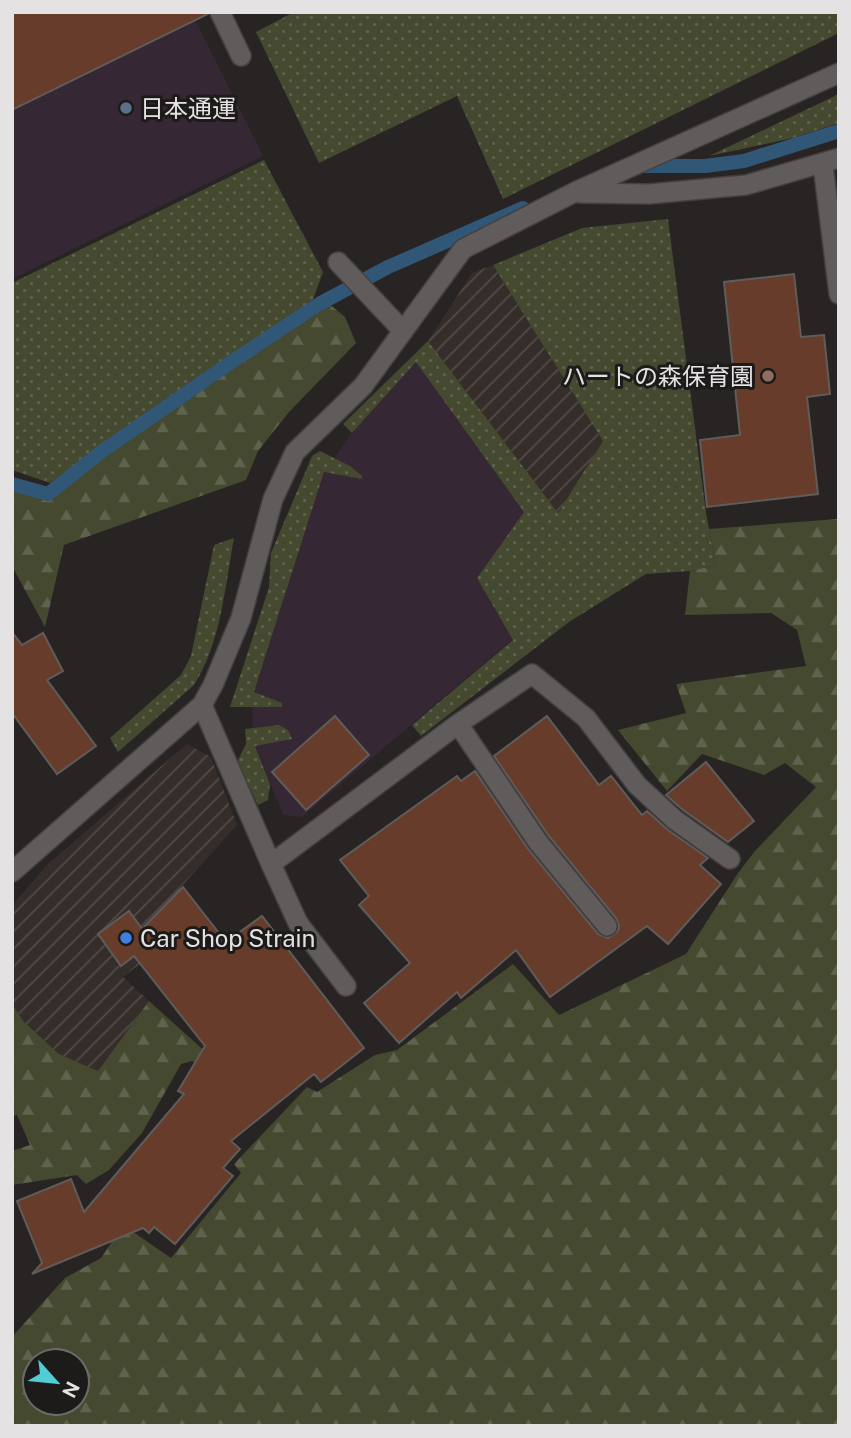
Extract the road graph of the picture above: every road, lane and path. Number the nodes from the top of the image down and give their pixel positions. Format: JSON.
{"nodes":[{"id":1,"x":220,"y":12,"type":"edge"},
{"id":2,"x":240,"y":56,"type":"dead end"},
{"id":3,"x":839,"y":73,"type":"edge"},
{"id":4,"x":831,"y":162,"type":"edge"},
{"id":5,"x":575,"y":192,"type":"junction"},
{"id":6,"x":338,"y":262,"type":"dead end"},
{"id":7,"x":839,"y":295,"type":"edge"},
{"id":8,"x":403,"y":331,"type":"junction"},
{"id":9,"x":202,"y":705,"type":"junction"},
{"id":10,"x":458,"y":724,"type":"junction"},
{"id":11,"x":730,"y":859,"type":"dead end"},
{"id":12,"x":271,"y":864,"type":"junction"},
{"id":13,"x":13,"y":871,"type":"edge"},
{"id":14,"x":607,"y":926,"type":"dead end"},
{"id":15,"x":346,"y":986,"type":"dead end"}],
"edges":[{"from":1,"to":2,"type":"street"},
{"from":3,"to":5,"type":"street"},
{"from":4,"to":5,"type":"street"},
{"from":4,"to":7,"type":"street"},
{"from":5,"to":8,"type":"street"},
{"from":6,"to":8,"type":"street"},
{"from":8,"to":9,"type":"street"},
{"from":9,"to":12,"type":"street"},
{"from":9,"to":13,"type":"street"},
{"from":10,"to":11,"type":"street"},
{"from":10,"to":12,"type":"street"},
{"from":10,"to":14,"type":"street"},
{"from":12,"to":15,"type":"street"}]}
